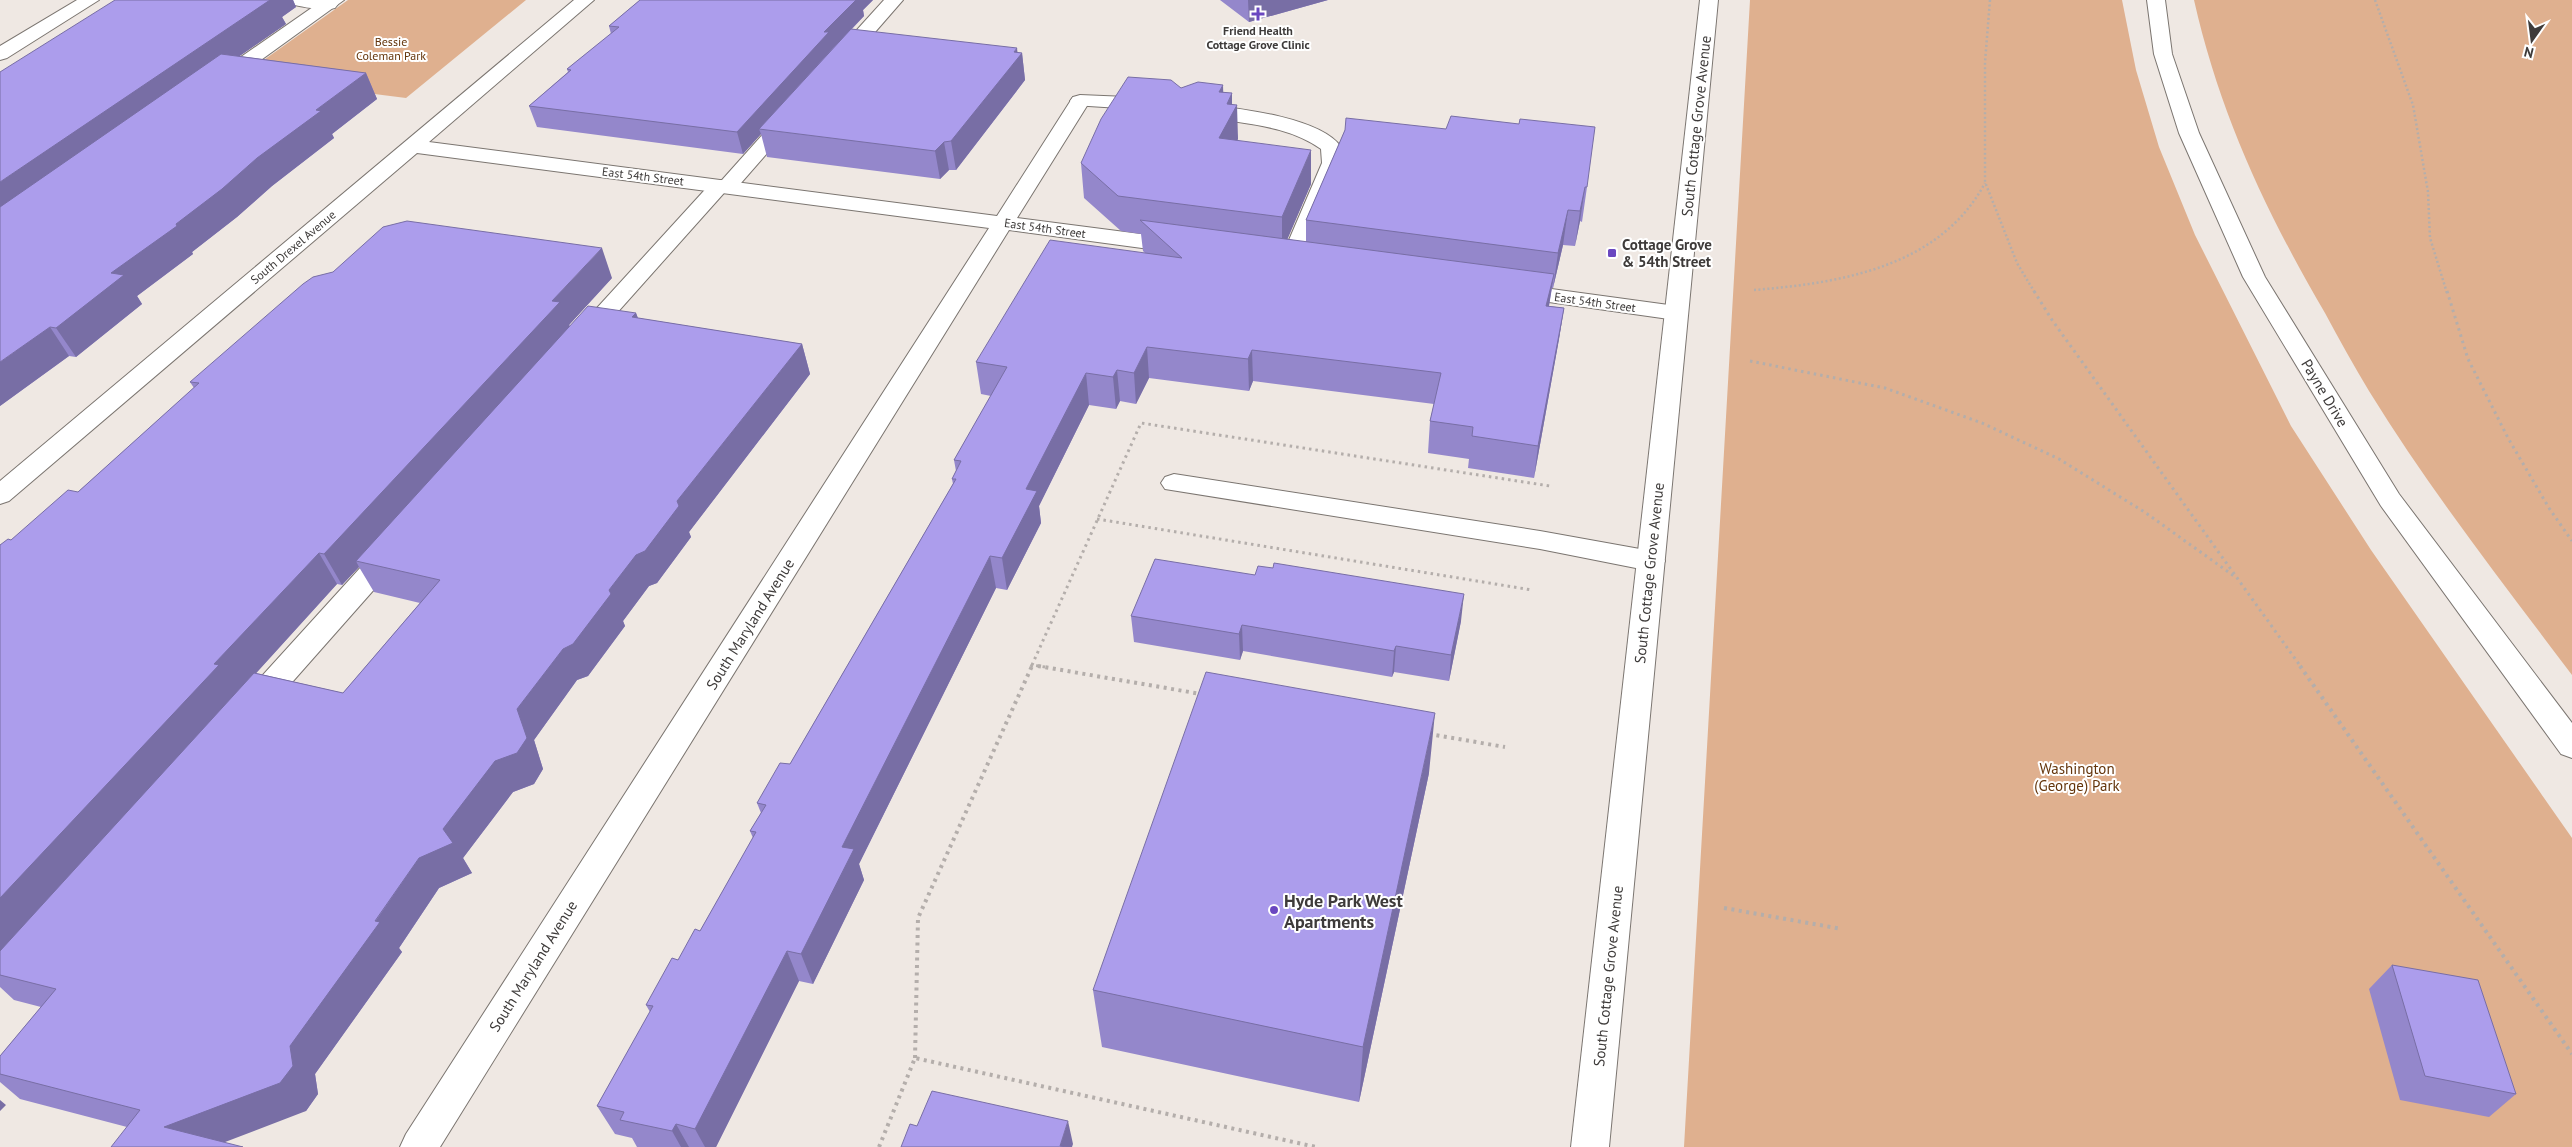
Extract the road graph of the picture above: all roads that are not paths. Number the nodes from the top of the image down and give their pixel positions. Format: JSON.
{"nodes":[{"id":1,"x":90,"y":0,"type":"edge"},
{"id":2,"x":296,"y":0,"type":"edge"},
{"id":3,"x":585,"y":0,"type":"edge"},
{"id":4,"x":894,"y":0,"type":"edge"},
{"id":5,"x":1709,"y":0,"type":"edge"},
{"id":6,"x":2156,"y":0,"type":"edge"},
{"id":7,"x":332,"y":2,"type":"edge"},
{"id":8,"x":0,"y":54,"type":"edge"},
{"id":9,"x":830,"y":72,"type":"edge"},
{"id":10,"x":204,"y":92,"type":"edge"},
{"id":11,"x":804,"y":101,"type":"edge"},
{"id":12,"x":413,"y":146,"type":"junction"},
{"id":13,"x":723,"y":186,"type":"junction"},
{"id":14,"x":1005,"y":223,"type":"junction"},
{"id":15,"x":1202,"y":250,"type":"edge"},
{"id":16,"x":1291,"y":261,"type":"edge"},
{"id":17,"x":1489,"y":288,"type":"edge"},
{"id":18,"x":1676,"y":313,"type":"junction"},
{"id":19,"x":569,"y":353,"type":"edge"},
{"id":20,"x":1174,"y":483,"type":"dead end"},
{"id":21,"x":0,"y":495,"type":"edge"},
{"id":22,"x":410,"y":530,"type":"edge"},
{"id":23,"x":1651,"y":561,"type":"junction"},
{"id":24,"x":238,"y":722,"type":"edge"},
{"id":25,"x":2572,"y":746,"type":"edge"},
{"id":26,"x":419,"y":1147,"type":"edge"},
{"id":27,"x":1590,"y":1147,"type":"edge"}],
"edges":[{"from":1,"to":8,"type":"street"},
{"from":2,"to":7,"type":"street"},
{"from":3,"to":12,"type":"street","name":"South Drexel Avenue"},
{"from":4,"to":9,"type":"street"},
{"from":5,"to":18,"type":"street","name":"South Cottage Grove Avenue"},
{"from":6,"to":25,"type":"street","name":"Payne Drive"},
{"from":7,"to":10,"type":"street"},
{"from":11,"to":13,"type":"street"},
{"from":12,"to":13,"type":"street","name":"East 54th Street"},
{"from":12,"to":21,"type":"street","name":"South Drexel Avenue"},
{"from":13,"to":14,"type":"street","name":"East 54th Street"},
{"from":13,"to":19,"type":"street"},
{"from":14,"to":15,"type":"street","name":"East 54th Street"},
{"from":14,"to":16,"type":"street","name":"South Maryland Avenue"},
{"from":14,"to":26,"type":"street","name":"South Maryland Avenue"},
{"from":17,"to":18,"type":"street","name":"East 54th Street"},
{"from":18,"to":23,"type":"street","name":"South Cottage Grove Avenue"},
{"from":20,"to":23,"type":"street"},
{"from":22,"to":24,"type":"street"},
{"from":23,"to":27,"type":"street","name":"South Cottage Grove Avenue"}]}
